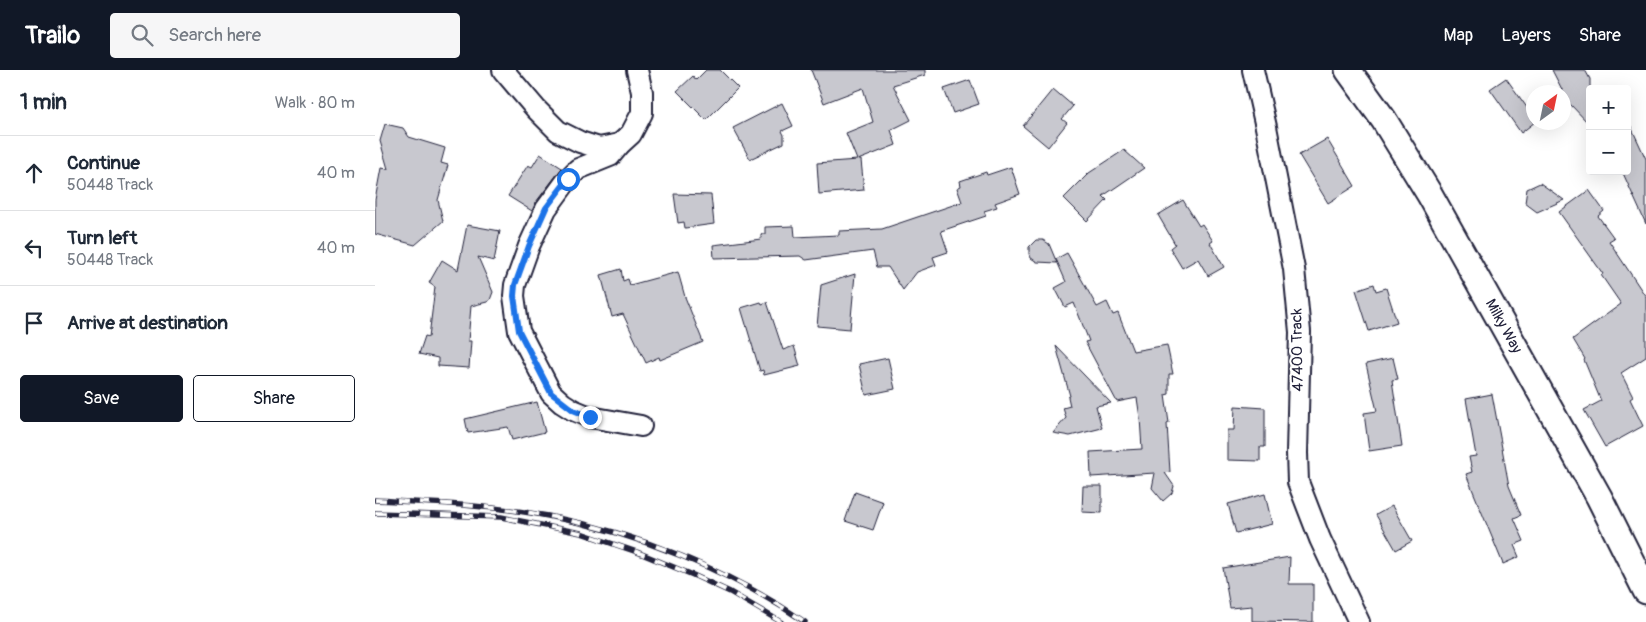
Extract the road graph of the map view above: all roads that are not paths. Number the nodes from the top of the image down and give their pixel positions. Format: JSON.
{"nodes":[{"id":1,"x":503,"y":70,"type":"edge"},
{"id":2,"x":637,"y":70,"type":"edge"},
{"id":3,"x":1253,"y":70,"type":"edge"},
{"id":4,"x":1348,"y":70,"type":"edge"},
{"id":5,"x":620,"y":144,"type":"junction"},
{"id":6,"x":641,"y":426,"type":"dead end"},
{"id":7,"x":1646,"y":591,"type":"edge"},
{"id":8,"x":1359,"y":622,"type":"edge"}],
"edges":[{"from":1,"to":5,"type":"street"},
{"from":2,"to":5,"type":"street"},
{"from":3,"to":8,"type":"street","name":"47400 Track"},
{"from":4,"to":7,"type":"street","name":"Milky Way"},
{"from":5,"to":6,"type":"street"}]}
